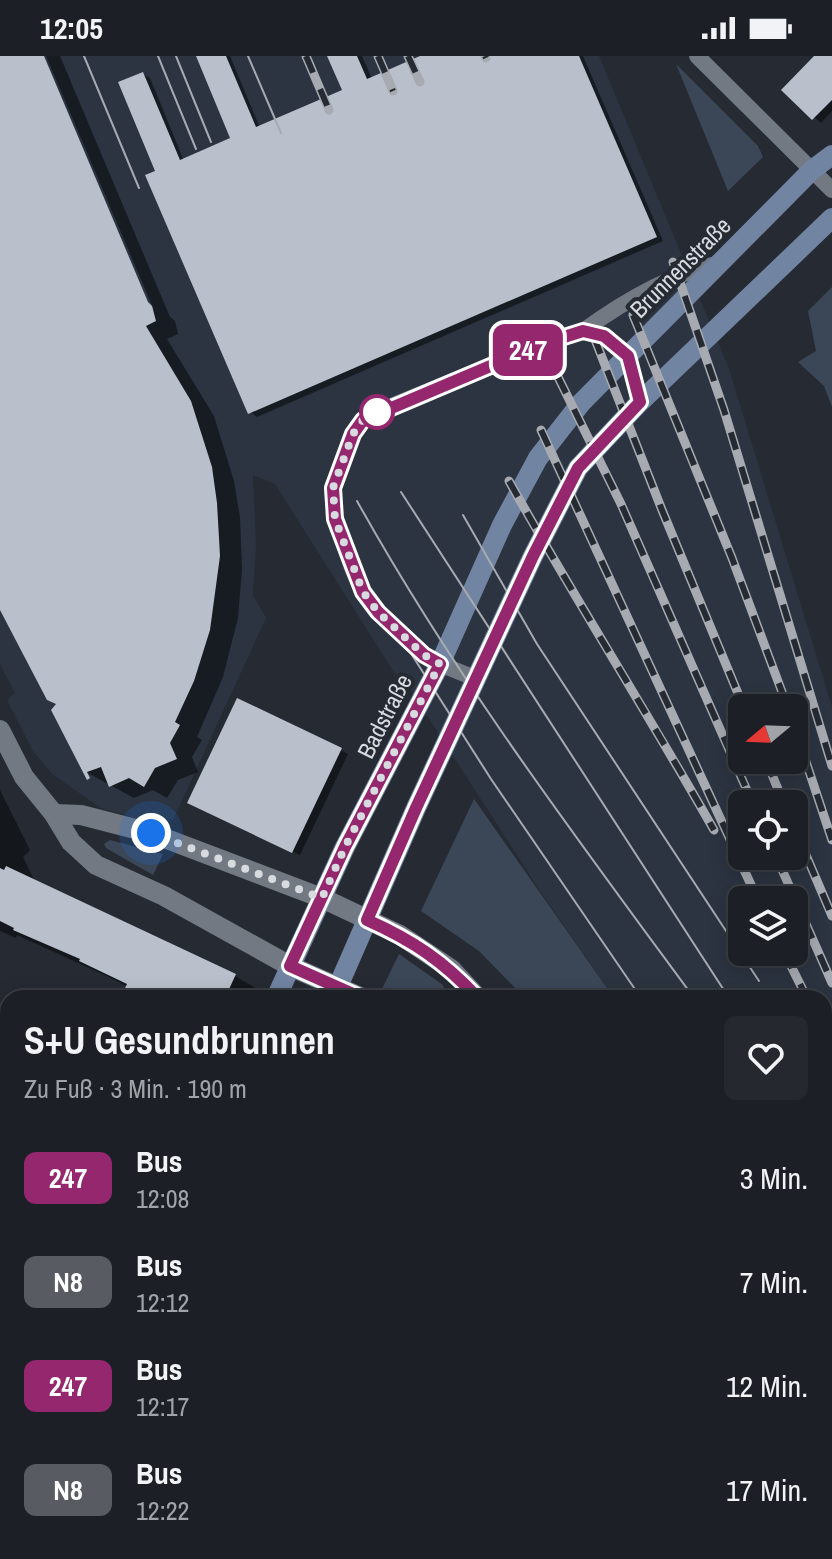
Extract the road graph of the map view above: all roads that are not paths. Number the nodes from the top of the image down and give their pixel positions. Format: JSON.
{"nodes":[{"id":1,"x":697,"y":56,"type":"edge"},
{"id":2,"x":832,"y":155,"type":"edge"},
{"id":3,"x":812,"y":170,"type":"junction"},
{"id":4,"x":832,"y":190,"type":"edge"},
{"id":5,"x":832,"y":218,"type":"edge"},
{"id":6,"x":697,"y":277,"type":"junction"},
{"id":7,"x":583,"y":331,"type":"junction"},
{"id":8,"x":628,"y":356,"type":"junction"},
{"id":9,"x":640,"y":402,"type":"junction"},
{"id":10,"x":538,"y":458,"type":"joint"},
{"id":11,"x":432,"y":660,"type":"junction"},
{"id":12,"x":477,"y":679,"type":"junction"},
{"id":13,"x":0,"y":730,"type":"edge"},
{"id":14,"x":54,"y":814,"type":"junction"},
{"id":15,"x":322,"y":898,"type":"junction"},
{"id":16,"x":367,"y":920,"type":"junction"},
{"id":17,"x":290,"y":966,"type":"junction"},
{"id":18,"x":280,"y":990,"type":"edge"},
{"id":19,"x":332,"y":990,"type":"edge"},
{"id":20,"x":336,"y":990,"type":"edge"},
{"id":21,"x":471,"y":990,"type":"edge"}],
"edges":[{"from":1,"to":3,"type":"lane"},
{"from":2,"to":3,"type":"main road","name":"Brunnenstraße"},
{"from":3,"to":4,"type":"lane"},
{"from":3,"to":6,"type":"main road","name":"Brunnenstraße"},
{"from":5,"to":9,"type":"main road"},
{"from":6,"to":7,"type":"lane"},
{"from":6,"to":8,"type":"main road","name":"Brunnenstraße"},
{"from":7,"to":8,"type":"lane"},
{"from":7,"to":11,"type":"lane"},
{"from":8,"to":9,"type":"lane"},
{"from":8,"to":10,"type":"main road","name":"Brunnenstraße"},
{"from":9,"to":12,"type":"main road"},
{"from":10,"to":11,"type":"main road","name":"Badstraße"},
{"from":11,"to":12,"type":"lane"},
{"from":11,"to":15,"type":"main road","name":"Badstraße"},
{"from":12,"to":16,"type":"main road"},
{"from":13,"to":14,"type":"street"},
{"from":14,"to":15,"type":"street"},
{"from":14,"to":17,"type":"street"},
{"from":15,"to":16,"type":"street"},
{"from":15,"to":17,"type":"main road","name":"Badstraße"},
{"from":16,"to":20,"type":"main road"},
{"from":16,"to":21,"type":"street"},
{"from":17,"to":18,"type":"main road","name":"Badstraße"},
{"from":17,"to":19,"type":"street"}]}
